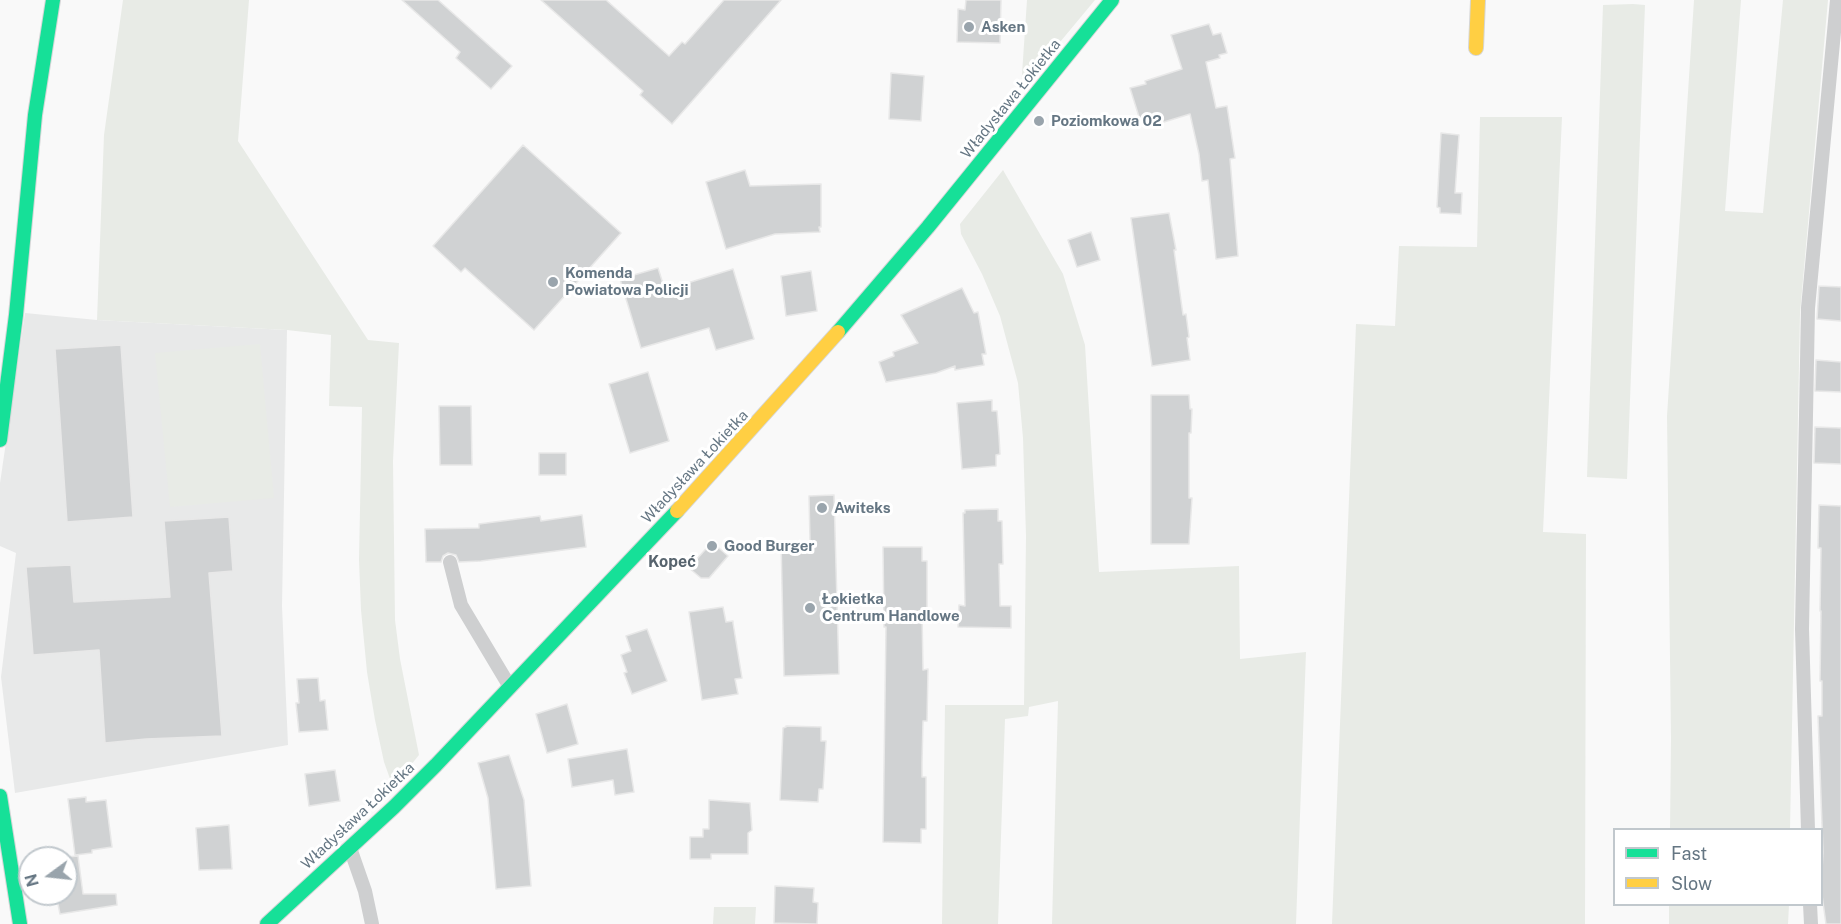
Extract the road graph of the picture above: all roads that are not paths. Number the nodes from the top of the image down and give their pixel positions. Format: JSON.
{"nodes":[{"id":1,"x":53,"y":0,"type":"edge"},
{"id":2,"x":1112,"y":0,"type":"edge"},
{"id":3,"x":1478,"y":0,"type":"edge"},
{"id":4,"x":1837,"y":0,"type":"edge"},
{"id":5,"x":1476,"y":48,"type":"dead end"},
{"id":6,"x":0,"y":440,"type":"edge"},
{"id":7,"x":450,"y":562,"type":"dead end"},
{"id":8,"x":510,"y":687,"type":"junction"},
{"id":9,"x":0,"y":795,"type":"edge"},
{"id":10,"x":1808,"y":828,"type":"edge"},
{"id":11,"x":350,"y":848,"type":"junction"},
{"id":12,"x":1810,"y":906,"type":"edge"},
{"id":13,"x":20,"y":924,"type":"edge"},
{"id":14,"x":267,"y":924,"type":"edge"},
{"id":15,"x":372,"y":924,"type":"edge"},
{"id":16,"x":1811,"y":924,"type":"edge"}],
"edges":[{"from":1,"to":6,"type":"street"},
{"from":2,"to":8,"type":"street","name":"Władysława Łokietka"},
{"from":3,"to":5,"type":"street"},
{"from":4,"to":10,"type":"lane"},
{"from":7,"to":8,"type":"lane"},
{"from":8,"to":11,"type":"street","name":"Władysława Łokietka"},
{"from":9,"to":13,"type":"street"},
{"from":11,"to":14,"type":"street","name":"Władysława Łokietka"},
{"from":11,"to":15,"type":"lane"},
{"from":12,"to":16,"type":"lane"}]}
